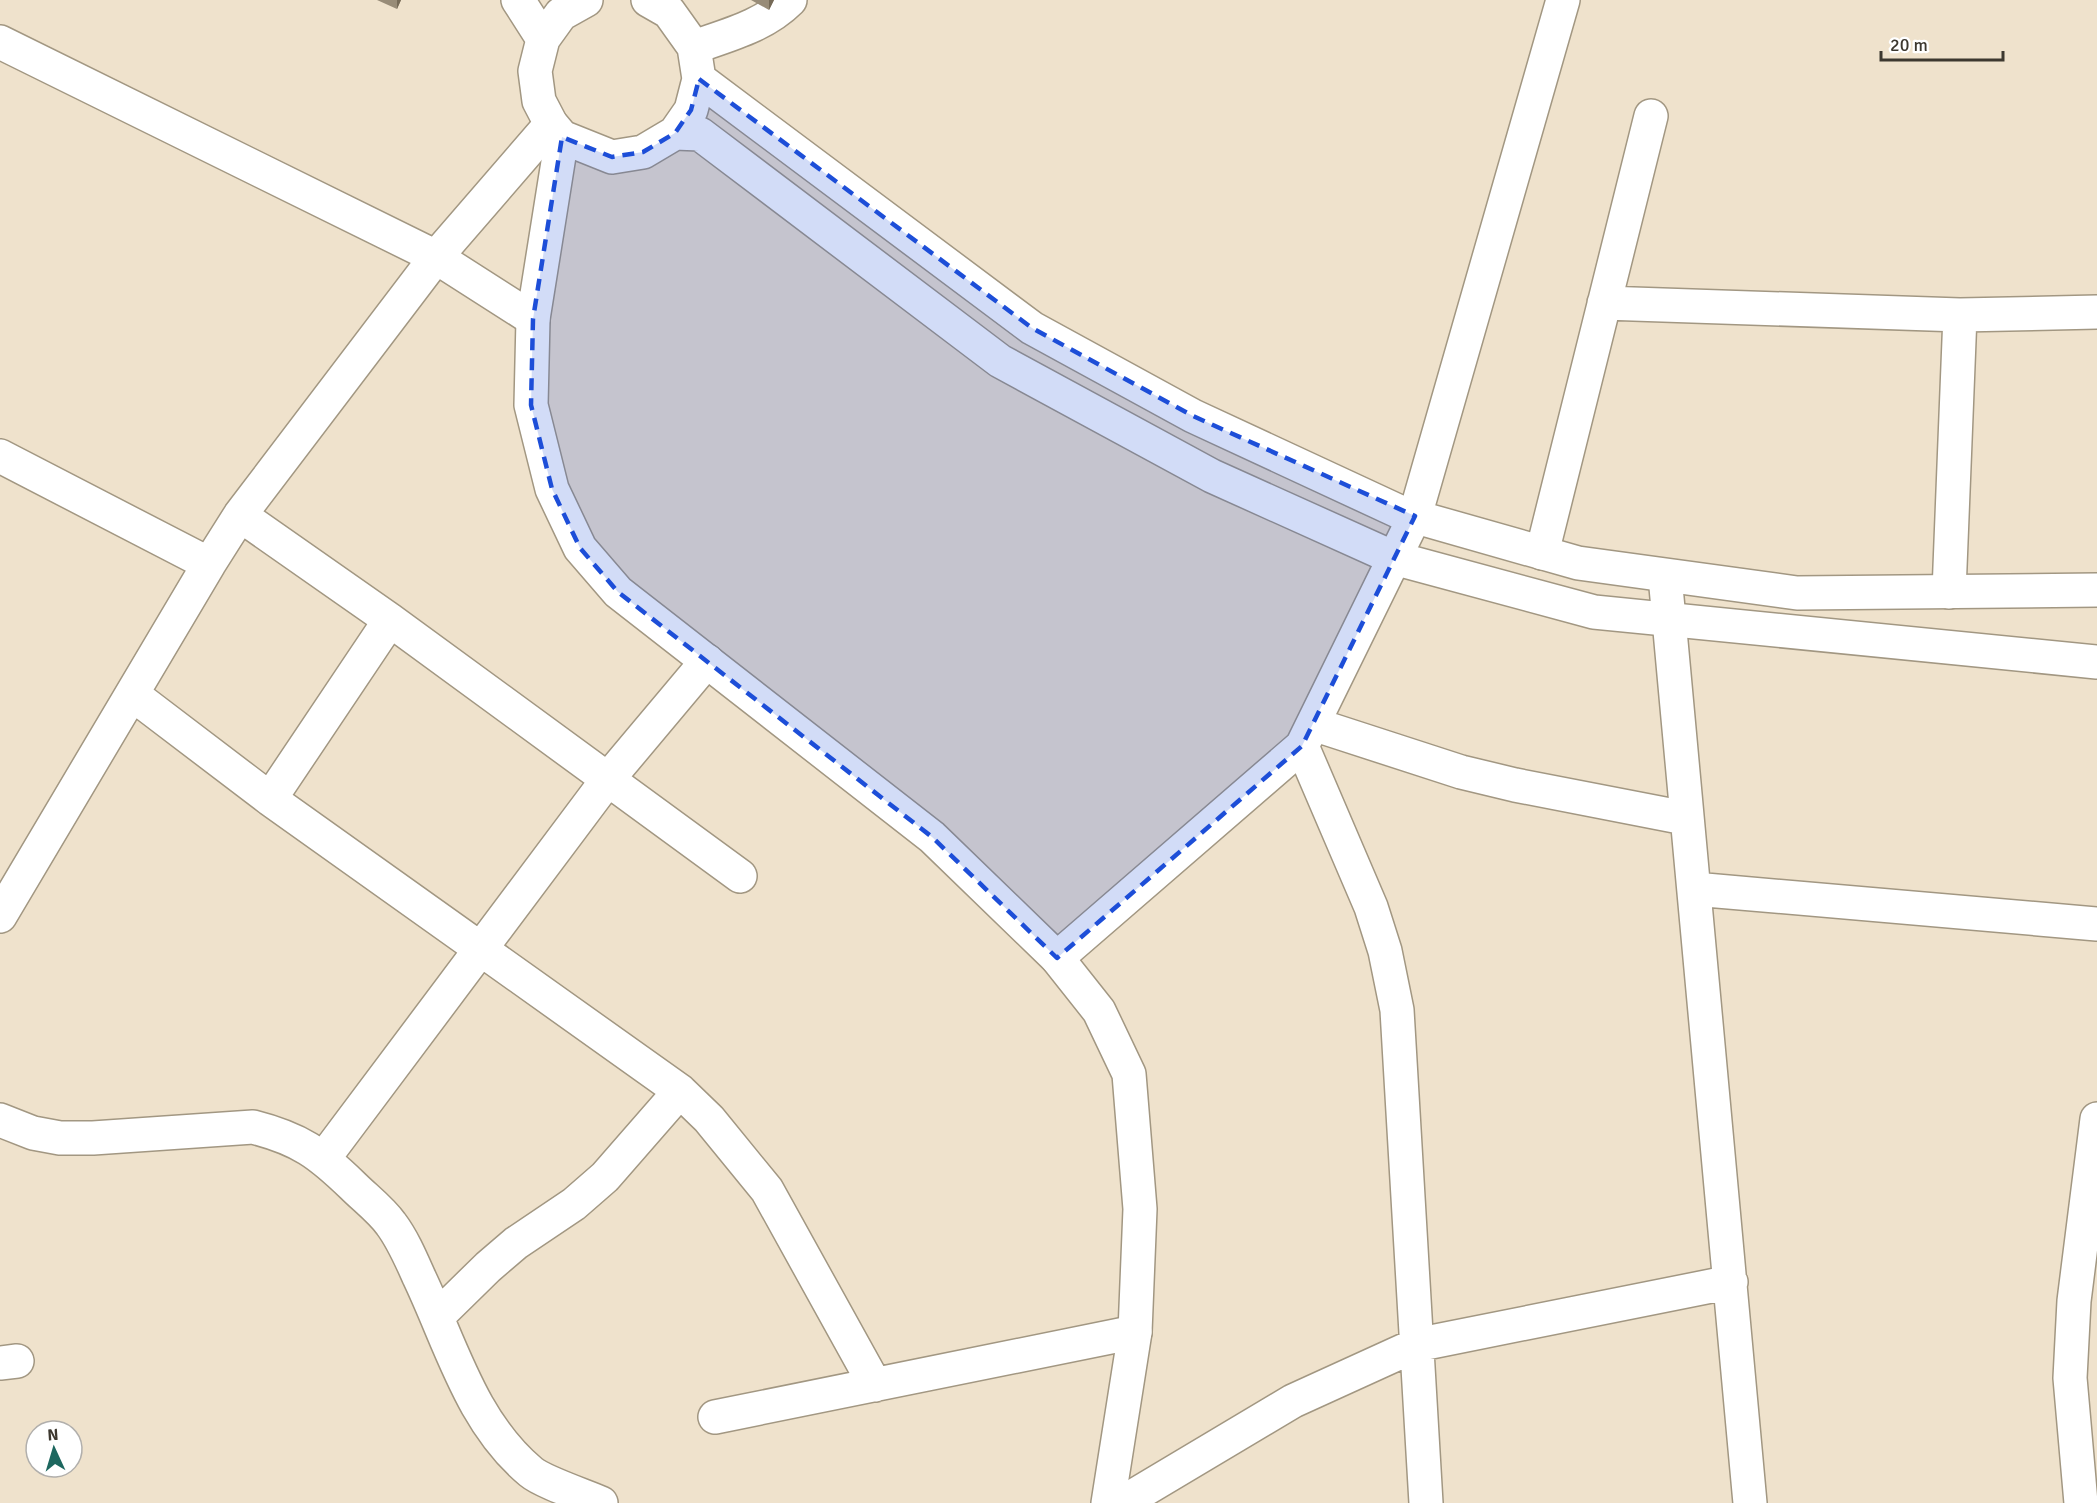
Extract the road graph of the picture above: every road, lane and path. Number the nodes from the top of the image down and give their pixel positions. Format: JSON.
{"nodes":[{"id":1,"x":518,"y":0,"type":"edge"},
{"id":2,"x":586,"y":0,"type":"edge"},
{"id":3,"x":648,"y":0,"type":"edge"},
{"id":4,"x":789,"y":0,"type":"edge"},
{"id":5,"x":1563,"y":0,"type":"edge"},
{"id":6,"x":543,"y":39,"type":"junction"},
{"id":7,"x":0,"y":42,"type":"edge"},
{"id":8,"x":694,"y":47,"type":"junction"},
{"id":9,"x":699,"y":79,"type":"junction"},
{"id":10,"x":1651,"y":116,"type":"dead end"},
{"id":11,"x":557,"y":131,"type":"junction"},
{"id":12,"x":675,"y":133,"type":"junction"},
{"id":13,"x":436,"y":257,"type":"junction"},
{"id":14,"x":1604,"y":303,"type":"junction"},
{"id":15,"x":2097,"y":312,"type":"edge"},
{"id":16,"x":1960,"y":315,"type":"junction"},
{"id":17,"x":532,"y":319,"type":"junction"},
{"id":18,"x":0,"y":456,"type":"edge"},
{"id":19,"x":240,"y":515,"type":"junction"},
{"id":20,"x":1416,"y":516,"type":"junction"},
{"id":21,"x":1542,"y":553,"type":"junction"},
{"id":22,"x":1394,"y":558,"type":"junction"},
{"id":23,"x":208,"y":564,"type":"junction"},
{"id":24,"x":1665,"y":576,"type":"junction"},
{"id":25,"x":2097,"y":590,"type":"edge"},
{"id":26,"x":1949,"y":592,"type":"junction"},
{"id":27,"x":390,"y":620,"type":"junction"},
{"id":28,"x":1668,"y":620,"type":"junction"},
{"id":29,"x":707,"y":661,"type":"junction"},
{"id":30,"x":2097,"y":662,"type":"edge"},
{"id":31,"x":132,"y":694,"type":"junction"},
{"id":32,"x":1308,"y":735,"type":"junction"},
{"id":33,"x":608,"y":779,"type":"junction"},
{"id":34,"x":270,"y":799,"type":"junction"},
{"id":35,"x":1685,"y":818,"type":"junction"},
{"id":36,"x":740,"y":876,"type":"dead end"},
{"id":37,"x":1694,"y":889,"type":"junction"},
{"id":38,"x":0,"y":916,"type":"edge"},
{"id":39,"x":2097,"y":924,"type":"edge"},
{"id":40,"x":481,"y":950,"type":"junction"},
{"id":41,"x":1057,"y":958,"type":"junction"},
{"id":42,"x":680,"y":1091,"type":"junction"},
{"id":43,"x":2097,"y":1119,"type":"edge"},
{"id":44,"x":0,"y":1120,"type":"edge"},
{"id":45,"x":324,"y":1158,"type":"junction"},
{"id":46,"x":2091,"y":1198,"type":"edge"},
{"id":47,"x":1731,"y":1282,"type":"junction"},
{"id":48,"x":437,"y":1317,"type":"junction"},
{"id":49,"x":1136,"y":1332,"type":"junction"},
{"id":50,"x":1416,"y":1345,"type":"junction"},
{"id":51,"x":875,"y":1385,"type":"junction"},
{"id":52,"x":715,"y":1417,"type":"dead end"},
{"id":53,"x":2085,"y":1484,"type":"edge"},
{"id":54,"x":602,"y":1503,"type":"edge"},
{"id":55,"x":1108,"y":1503,"type":"edge"},
{"id":56,"x":1122,"y":1503,"type":"edge"},
{"id":57,"x":1426,"y":1503,"type":"edge"},
{"id":58,"x":1750,"y":1503,"type":"edge"}],
"edges":[{"from":1,"to":6,"type":"street"},
{"from":2,"to":6,"type":"street"},
{"from":3,"to":8,"type":"street"},
{"from":4,"to":8,"type":"street"},
{"from":5,"to":20,"type":"street"},
{"from":6,"to":11,"type":"street"},
{"from":7,"to":13,"type":"street"},
{"from":8,"to":9,"type":"street"},
{"from":9,"to":12,"type":"street"},
{"from":9,"to":20,"type":"street"},
{"from":10,"to":14,"type":"street"},
{"from":11,"to":12,"type":"street"},
{"from":11,"to":13,"type":"street"},
{"from":11,"to":17,"type":"street"},
{"from":12,"to":22,"type":"street"},
{"from":13,"to":17,"type":"street"},
{"from":13,"to":19,"type":"street"},
{"from":14,"to":16,"type":"street"},
{"from":14,"to":21,"type":"street"},
{"from":15,"to":16,"type":"street"},
{"from":16,"to":26,"type":"street"},
{"from":17,"to":29,"type":"street"},
{"from":18,"to":23,"type":"street"},
{"from":19,"to":23,"type":"street"},
{"from":19,"to":27,"type":"street"},
{"from":20,"to":21,"type":"street"},
{"from":20,"to":22,"type":"street"},
{"from":21,"to":24,"type":"street"},
{"from":22,"to":28,"type":"street"},
{"from":22,"to":32,"type":"street"},
{"from":23,"to":31,"type":"street"},
{"from":24,"to":26,"type":"street"},
{"from":24,"to":28,"type":"street"},
{"from":25,"to":26,"type":"street"},
{"from":27,"to":33,"type":"street"},
{"from":27,"to":34,"type":"street"},
{"from":28,"to":30,"type":"street"},
{"from":28,"to":35,"type":"street"},
{"from":29,"to":33,"type":"street"},
{"from":29,"to":41,"type":"street"},
{"from":31,"to":34,"type":"street"},
{"from":31,"to":38,"type":"street"},
{"from":32,"to":35,"type":"street"},
{"from":32,"to":41,"type":"street"},
{"from":32,"to":50,"type":"street"},
{"from":33,"to":36,"type":"street"},
{"from":33,"to":40,"type":"street"},
{"from":34,"to":40,"type":"street"},
{"from":35,"to":37,"type":"street"},
{"from":37,"to":39,"type":"street"},
{"from":37,"to":47,"type":"street"},
{"from":40,"to":42,"type":"street"},
{"from":40,"to":45,"type":"street"},
{"from":41,"to":49,"type":"street"},
{"from":42,"to":48,"type":"street"},
{"from":42,"to":51,"type":"street"},
{"from":43,"to":46,"type":"street"},
{"from":44,"to":45,"type":"street"},
{"from":45,"to":48,"type":"street"},
{"from":46,"to":53,"type":"street"},
{"from":47,"to":50,"type":"street"},
{"from":47,"to":58,"type":"street"},
{"from":48,"to":54,"type":"street"},
{"from":49,"to":51,"type":"street"},
{"from":49,"to":55,"type":"street"},
{"from":50,"to":56,"type":"street"},
{"from":50,"to":57,"type":"street"},
{"from":51,"to":52,"type":"street"}]}
